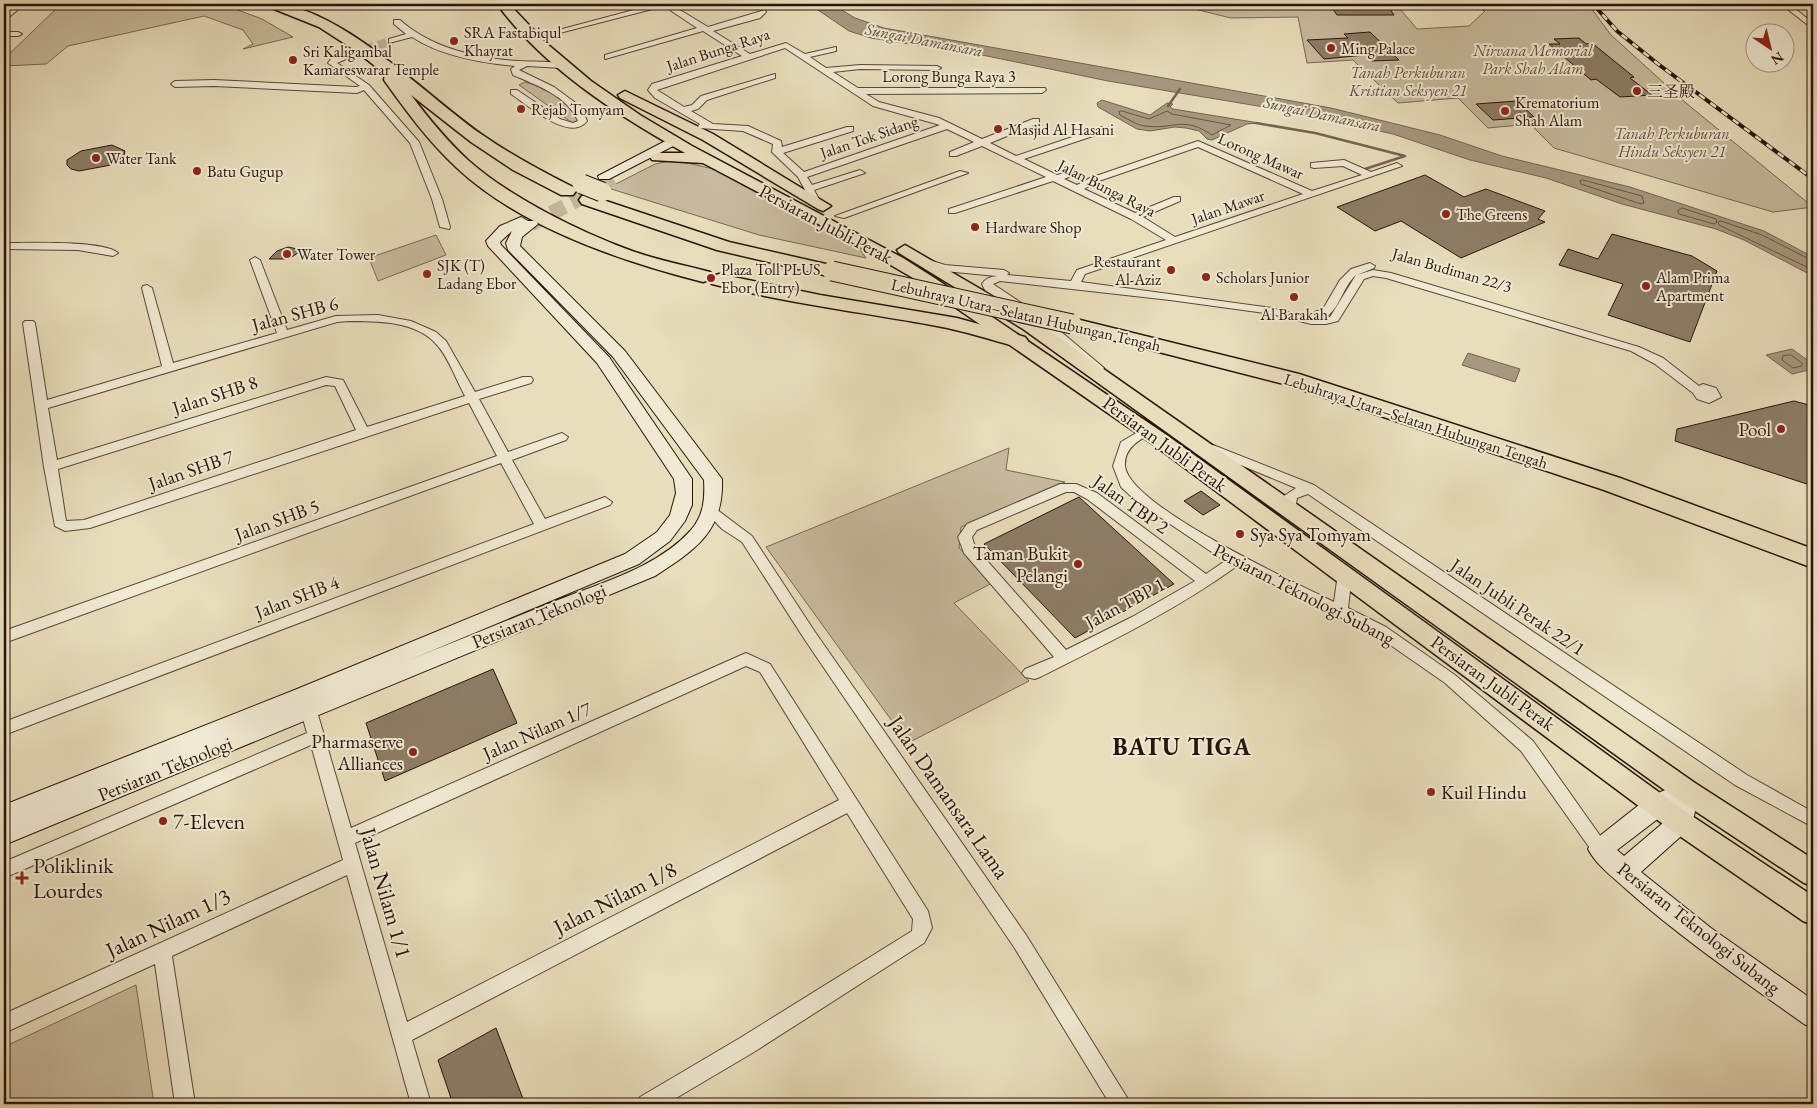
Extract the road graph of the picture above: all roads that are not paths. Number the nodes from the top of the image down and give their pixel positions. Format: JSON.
{"nodes":[{"id":1,"x":20,"y":4,"type":"edge"},
{"id":2,"x":274,"y":4,"type":"edge"},
{"id":3,"x":298,"y":4,"type":"edge"},
{"id":4,"x":503,"y":4,"type":"edge"},
{"id":5,"x":517,"y":4,"type":"edge"},
{"id":6,"x":664,"y":4,"type":"edge"},
{"id":7,"x":1785,"y":4,"type":"edge"},
{"id":8,"x":760,"y":15,"type":"dead end"},
{"id":9,"x":4,"y":18,"type":"edge"},
{"id":10,"x":397,"y":22,"type":"dead end"},
{"id":11,"x":1813,"y":26,"type":"edge"},
{"id":12,"x":705,"y":29,"type":"junction"},
{"id":13,"x":4,"y":34,"type":"edge"},
{"id":14,"x":18,"y":34,"type":"dead end"},
{"id":15,"x":411,"y":35,"type":"junction"},
{"id":16,"x":544,"y":35,"type":"junction"},
{"id":17,"x":392,"y":41,"type":"tunnel mouth"},
{"id":18,"x":833,"y":49,"type":"dead end"},
{"id":19,"x":352,"y":53,"type":"tunnel mouth"},
{"id":20,"x":748,"y":56,"type":"junction"},
{"id":21,"x":805,"y":56,"type":"junction"},
{"id":22,"x":608,"y":57,"type":"dead end"},
{"id":23,"x":525,"y":64,"type":"junction"},
{"id":24,"x":562,"y":66,"type":"junction"},
{"id":25,"x":937,"y":68,"type":"dead end"},
{"id":26,"x":827,"y":70,"type":"junction"},
{"id":27,"x":394,"y":72,"type":"junction"},
{"id":28,"x":772,"y":76,"type":"dead end"},
{"id":29,"x":175,"y":84,"type":"dead end"},
{"id":30,"x":608,"y":86,"type":"junction"},
{"id":31,"x":366,"y":87,"type":"junction"},
{"id":32,"x":1042,"y":90,"type":"dead end"},
{"id":33,"x":857,"y":91,"type":"junction"},
{"id":34,"x":514,"y":92,"type":"dead end"},
{"id":35,"x":663,"y":98,"type":"junction"},
{"id":36,"x":644,"y":105,"type":"junction"},
{"id":37,"x":683,"y":117,"type":"junction"},
{"id":38,"x":1036,"y":121,"type":"dead end"},
{"id":39,"x":651,"y":126,"type":"junction"},
{"id":40,"x":710,"y":126,"type":"junction"},
{"id":41,"x":946,"y":126,"type":"junction"},
{"id":42,"x":850,"y":129,"type":"dead end"},
{"id":43,"x":1105,"y":129,"type":"dead end"},
{"id":44,"x":681,"y":142,"type":"junction"},
{"id":45,"x":980,"y":143,"type":"junction"},
{"id":46,"x":777,"y":152,"type":"junction"},
{"id":47,"x":953,"y":154,"type":"dead end"},
{"id":48,"x":653,"y":155,"type":"junction"},
{"id":49,"x":1015,"y":159,"type":"junction"},
{"id":50,"x":715,"y":163,"type":"junction"},
{"id":51,"x":1314,"y":165,"type":"dead end"},
{"id":52,"x":758,"y":166,"type":"junction"},
{"id":53,"x":1397,"y":166,"type":"dead end"},
{"id":54,"x":860,"y":172,"type":"dead end"},
{"id":55,"x":1073,"y":172,"type":"dead end"},
{"id":56,"x":963,"y":173,"type":"dead end"},
{"id":57,"x":1370,"y":175,"type":"junction"},
{"id":58,"x":802,"y":176,"type":"junction"},
{"id":59,"x":1054,"y":178,"type":"junction"},
{"id":60,"x":592,"y":187,"type":"junction"},
{"id":61,"x":1076,"y":189,"type":"junction"},
{"id":62,"x":1312,"y":195,"type":"junction"},
{"id":63,"x":812,"y":196,"type":"junction"},
{"id":64,"x":1115,"y":196,"type":"dead end"},
{"id":65,"x":1178,"y":200,"type":"dead end"},
{"id":66,"x":1102,"y":202,"type":"junction"},
{"id":67,"x":952,"y":211,"type":"dead end"},
{"id":68,"x":840,"y":216,"type":"junction"},
{"id":69,"x":1135,"y":217,"type":"junction"},
{"id":70,"x":444,"y":227,"type":"dead end"},
{"id":71,"x":1175,"y":241,"type":"junction"},
{"id":72,"x":4,"y":246,"type":"edge"},
{"id":73,"x":113,"y":253,"type":"dead end"},
{"id":74,"x":256,"y":260,"type":"dead end"},
{"id":75,"x":921,"y":260,"type":"junction"},
{"id":76,"x":1076,"y":280,"type":"junction"},
{"id":77,"x":147,"y":288,"type":"dead end"},
{"id":78,"x":1076,"y":318,"type":"junction"},
{"id":79,"x":29,"y":323,"type":"dead end"},
{"id":80,"x":283,"y":335,"type":"junction"},
{"id":81,"x":1018,"y":341,"type":"junction"},
{"id":82,"x":169,"y":369,"type":"junction"},
{"id":83,"x":527,"y":380,"type":"dead end"},
{"id":84,"x":1702,"y":390,"type":"dead end"},
{"id":85,"x":473,"y":397,"type":"junction"},
{"id":86,"x":1132,"y":398,"type":"junction"},
{"id":87,"x":41,"y":406,"type":"junction"},
{"id":88,"x":1148,"y":430,"type":"junction"},
{"id":89,"x":364,"y":432,"type":"junction"},
{"id":90,"x":562,"y":437,"type":"dead end"},
{"id":91,"x":1195,"y":440,"type":"junction"},
{"id":92,"x":506,"y":458,"type":"junction"},
{"id":93,"x":50,"y":467,"type":"junction"},
{"id":94,"x":1314,"y":492,"type":"junction"},
{"id":95,"x":605,"y":502,"type":"dead end"},
{"id":96,"x":1290,"y":509,"type":"junction"},
{"id":97,"x":708,"y":519,"type":"junction"},
{"id":98,"x":542,"y":526,"type":"junction"},
{"id":99,"x":1813,"y":542,"type":"edge"},
{"id":100,"x":1813,"y":559,"type":"edge"},
{"id":101,"x":1235,"y":561,"type":"junction"},
{"id":102,"x":1345,"y":574,"type":"junction"},
{"id":103,"x":1206,"y":582,"type":"junction"},
{"id":104,"x":1340,"y":612,"type":"junction"},
{"id":105,"x":4,"y":637,"type":"edge"},
{"id":106,"x":1064,"y":658,"type":"junction"},
{"id":107,"x":1030,"y":673,"type":"dead end"},
{"id":108,"x":306,"y":703,"type":"junction"},
{"id":109,"x":4,"y":729,"type":"edge"},
{"id":110,"x":316,"y":736,"type":"junction"},
{"id":111,"x":1686,"y":791,"type":"junction"},
{"id":112,"x":850,"y":803,"type":"junction"},
{"id":113,"x":1657,"y":804,"type":"junction"},
{"id":114,"x":4,"y":815,"type":"edge"},
{"id":115,"x":1813,"y":820,"type":"edge"},
{"id":116,"x":1681,"y":822,"type":"junction"},
{"id":117,"x":4,"y":835,"type":"edge"},
{"id":118,"x":346,"y":839,"type":"junction"},
{"id":119,"x":1600,"y":849,"type":"junction"},
{"id":120,"x":353,"y":864,"type":"junction"},
{"id":121,"x":4,"y":870,"type":"edge"},
{"id":122,"x":1623,"y":872,"type":"junction"},
{"id":123,"x":1813,"y":874,"type":"edge"},
{"id":124,"x":1813,"y":912,"type":"edge"},
{"id":125,"x":162,"y":952,"type":"junction"},
{"id":126,"x":1813,"y":1014,"type":"edge"},
{"id":127,"x":4,"y":1024,"type":"edge"},
{"id":128,"x":402,"y":1035,"type":"junction"},
{"id":129,"x":185,"y":1104,"type":"edge"},
{"id":130,"x":422,"y":1104,"type":"edge"},
{"id":131,"x":647,"y":1104,"type":"edge"},
{"id":132,"x":1121,"y":1104,"type":"edge"}],
"edges":[{"from":1,"to":9,"type":"street"},
{"from":2,"to":27,"type":"highway","name":"Lebuhraya Utara–Selatan Hubungan Tengah"},
{"from":3,"to":60,"type":"highway","name":"Lebuhraya Utara–Selatan Hubungan Tengah"},
{"from":4,"to":24,"type":"main road","name":"Persiaran Jubli Perak"},
{"from":5,"to":16,"type":"main road","name":"Persiaran Jubli Perak"},
{"from":6,"to":12,"type":"street"},
{"from":6,"to":16,"type":"street"},
{"from":7,"to":11,"type":"street"},
{"from":8,"to":12,"type":"street"},
{"from":10,"to":15,"type":"street"},
{"from":12,"to":20,"type":"street"},
{"from":12,"to":22,"type":"street"},
{"from":13,"to":14,"type":"street"},
{"from":15,"to":17,"type":"street"},
{"from":15,"to":23,"type":"street"},
{"from":16,"to":30,"type":"main road","name":"Persiaran Jubli Perak"},
{"from":18,"to":21,"type":"street"},
{"from":19,"to":31,"type":"street"},
{"from":20,"to":21,"type":"street","name":"Jalan Bunga Raya"},
{"from":20,"to":35,"type":"street","name":"Jalan Bunga Raya"},
{"from":21,"to":26,"type":"street","name":"Jalan Bunga Raya"},
{"from":23,"to":24,"type":"street"},
{"from":23,"to":34,"type":"street"},
{"from":24,"to":39,"type":"main road","name":"Persiaran Jubli Perak"},
{"from":25,"to":26,"type":"street"},
{"from":26,"to":33,"type":"street","name":"Jalan Bunga Raya"},
{"from":27,"to":60,"type":"highway","name":"Lebuhraya Utara–Selatan Hubungan Tengah"},
{"from":27,"to":81,"type":"highway"},
{"from":28,"to":37,"type":"street"},
{"from":29,"to":31,"type":"street"},
{"from":30,"to":36,"type":"main road","name":"Persiaran Jubli Perak"},
{"from":30,"to":44,"type":"main road"},
{"from":31,"to":70,"type":"street"},
{"from":32,"to":33,"type":"street","name":"Lorong Bunga Raya 3"},
{"from":33,"to":41,"type":"street","name":"Jalan Bunga Raya"},
{"from":35,"to":36,"type":"street"},
{"from":35,"to":37,"type":"street","name":"Jalan Bunga Raya"},
{"from":36,"to":37,"type":"main road","name":"Persiaran Jubli Perak"},
{"from":37,"to":40,"type":"street"},
{"from":37,"to":40,"type":"street","name":"Jalan Bunga Raya"},
{"from":37,"to":52,"type":"main road","name":"Persiaran Jubli Perak"},
{"from":38,"to":45,"type":"street"},
{"from":39,"to":44,"type":"main road","name":"Persiaran Jubli Perak"},
{"from":39,"to":48,"type":"main road"},
{"from":40,"to":46,"type":"street"},
{"from":41,"to":45,"type":"street","name":"Jalan Bunga Raya"},
{"from":41,"to":58,"type":"street","name":"Jalan Tok Sidang"},
{"from":42,"to":46,"type":"street"},
{"from":43,"to":49,"type":"street"},
{"from":44,"to":48,"type":"main road"},
{"from":44,"to":50,"type":"main road","name":"Persiaran Jubli Perak"},
{"from":44,"to":52,"type":"main road"},
{"from":45,"to":47,"type":"street"},
{"from":45,"to":49,"type":"street","name":"Jalan Bunga Raya"},
{"from":46,"to":58,"type":"street"},
{"from":48,"to":50,"type":"main road"},
{"from":48,"to":60,"type":"street"},
{"from":49,"to":59,"type":"street","name":"Jalan Bunga Raya"},
{"from":50,"to":81,"type":"main road","name":"Persiaran Jubli Perak"},
{"from":51,"to":57,"type":"street"},
{"from":52,"to":63,"type":"main road","name":"Persiaran Jubli Perak"},
{"from":53,"to":57,"type":"street","name":"Jalan Mawar"},
{"from":54,"to":63,"type":"street"},
{"from":55,"to":59,"type":"street"},
{"from":56,"to":68,"type":"street"},
{"from":57,"to":62,"type":"street","name":"Jalan Mawar"},
{"from":58,"to":63,"type":"street"},
{"from":59,"to":61,"type":"street","name":"Jalan Bunga Raya"},
{"from":59,"to":67,"type":"street"},
{"from":60,"to":78,"type":"highway","name":"Lebuhraya Utara–Selatan Hubungan Tengah","bridge":true},
{"from":61,"to":62,"type":"street","name":"Lorong Mawar"},
{"from":61,"to":66,"type":"street","name":"Jalan Bunga Raya"},
{"from":62,"to":71,"type":"street","name":"Jalan Mawar"},
{"from":63,"to":68,"type":"main road","name":"Persiaran Jubli Perak"},
{"from":64,"to":66,"type":"street"},
{"from":65,"to":69,"type":"street"},
{"from":66,"to":69,"type":"street","name":"Jalan Bunga Raya"},
{"from":68,"to":75,"type":"main road","name":"Persiaran Jubli Perak"},
{"from":69,"to":71,"type":"street","name":"Jalan Bunga Raya"},
{"from":71,"to":76,"type":"street","name":"Jalan Mawar"},
{"from":72,"to":73,"type":"street"},
{"from":74,"to":80,"type":"street"},
{"from":75,"to":76,"type":"street"},
{"from":75,"to":86,"type":"main road","name":"Persiaran Jubli Perak"},
{"from":76,"to":84,"type":"street","name":"Jalan Budiman 22/3"},
{"from":76,"to":86,"type":"street"},
{"from":77,"to":82,"type":"street"},
{"from":78,"to":99,"type":"highway","name":"Lebuhraya Utara–Selatan Hubungan Tengah"},
{"from":78,"to":100,"type":"highway","name":"Lebuhraya Utara–Selatan Hubungan Tengah"},
{"from":79,"to":87,"type":"street","name":"Jalan SHB 7"},
{"from":80,"to":82,"type":"street","name":"Jalan SHB 6"},
{"from":80,"to":85,"type":"street","name":"Jalan SHB 6"},
{"from":81,"to":88,"type":"main road","name":"Persiaran Jubli Perak"},
{"from":82,"to":87,"type":"street","name":"Jalan SHB 6"},
{"from":83,"to":85,"type":"street","name":"Jalan SHB 7"},
{"from":85,"to":89,"type":"street","name":"Jalan SHB 7"},
{"from":85,"to":92,"type":"street","name":"Jalan SHB 6"},
{"from":86,"to":91,"type":"main road","name":"Persiaran Jubli Perak"},
{"from":87,"to":93,"type":"street","name":"Jalan SHB 7"},
{"from":88,"to":101,"type":"street","name":"Persiaran Teknologi Subang"},
{"from":88,"to":102,"type":"main road","name":"Persiaran Jubli Perak"},
{"from":89,"to":93,"type":"street","name":"Jalan SHB 8"},
{"from":89,"to":93,"type":"street","name":"Jalan SHB 7"},
{"from":90,"to":92,"type":"street","name":"Jalan SHB 5"},
{"from":91,"to":94,"type":"street","name":"Jalan Jubli Perak 22/1"},
{"from":91,"to":96,"type":"main road","name":"Persiaran Jubli Perak"},
{"from":92,"to":98,"type":"street","name":"Jalan SHB 6"},
{"from":92,"to":105,"type":"street","name":"Jalan SHB 5"},
{"from":94,"to":96,"type":"street"},
{"from":94,"to":115,"type":"street","name":"Jalan Jubli Perak 22/1"},
{"from":95,"to":98,"type":"street","name":"Jalan SHB 4"},
{"from":96,"to":111,"type":"main road","name":"Persiaran Jubli Perak"},
{"from":97,"to":108,"type":"main road","name":"Persiaran Teknologi"},
{"from":97,"to":108,"type":"main road","name":"Persiaran Teknologi"},
{"from":97,"to":132,"type":"street","name":"Jalan Damansara Lama"},
{"from":98,"to":109,"type":"street","name":"Jalan SHB 4"},
{"from":101,"to":103,"type":"street","name":"Jalan TBP 1"},
{"from":101,"to":104,"type":"street","name":"Persiaran Teknologi Subang"},
{"from":102,"to":104,"type":"street"},
{"from":102,"to":113,"type":"main road","name":"Persiaran Jubli Perak"},
{"from":103,"to":106,"type":"street","name":"Jalan TBP 1"},
{"from":103,"to":106,"type":"street","name":"Jalan TBP 2"},
{"from":104,"to":119,"type":"street","name":"Persiaran Teknologi Subang"},
{"from":106,"to":107,"type":"street","name":"Jalan TBP 1"},
{"from":108,"to":110,"type":"street","name":"Jalan Nilam 1/1"},
{"from":108,"to":114,"type":"main road","name":"Persiaran Teknologi"},
{"from":108,"to":117,"type":"main road","name":"Persiaran Teknologi"},
{"from":110,"to":118,"type":"street","name":"Jalan Nilam 1/1"},
{"from":110,"to":121,"type":"street"},
{"from":111,"to":113,"type":"main road"},
{"from":111,"to":116,"type":"main road"},
{"from":111,"to":123,"type":"main road","name":"Persiaran Jubli Perak"},
{"from":112,"to":118,"type":"street","name":"Jalan Nilam 1/7"},
{"from":112,"to":128,"type":"street","name":"Jalan Nilam 1/8"},
{"from":112,"to":131,"type":"street"},
{"from":113,"to":116,"type":"main road","name":"Persiaran Jubli Perak"},
{"from":113,"to":119,"type":"main road"},
{"from":116,"to":122,"type":"main road"},
{"from":116,"to":124,"type":"main road","name":"Persiaran Jubli Perak"},
{"from":118,"to":120,"type":"street","name":"Jalan Nilam 1/1"},
{"from":119,"to":122,"type":"main road","name":"Persiaran Teknologi Subang"},
{"from":120,"to":125,"type":"street","name":"Jalan Nilam 1/3"},
{"from":120,"to":128,"type":"street","name":"Jalan Nilam 1/1"},
{"from":122,"to":126,"type":"street","name":"Persiaran Teknologi Subang"},
{"from":125,"to":127,"type":"street","name":"Jalan Nilam 1/3"},
{"from":125,"to":129,"type":"street"},
{"from":128,"to":130,"type":"street","name":"Jalan Nilam 1/1"}]}
